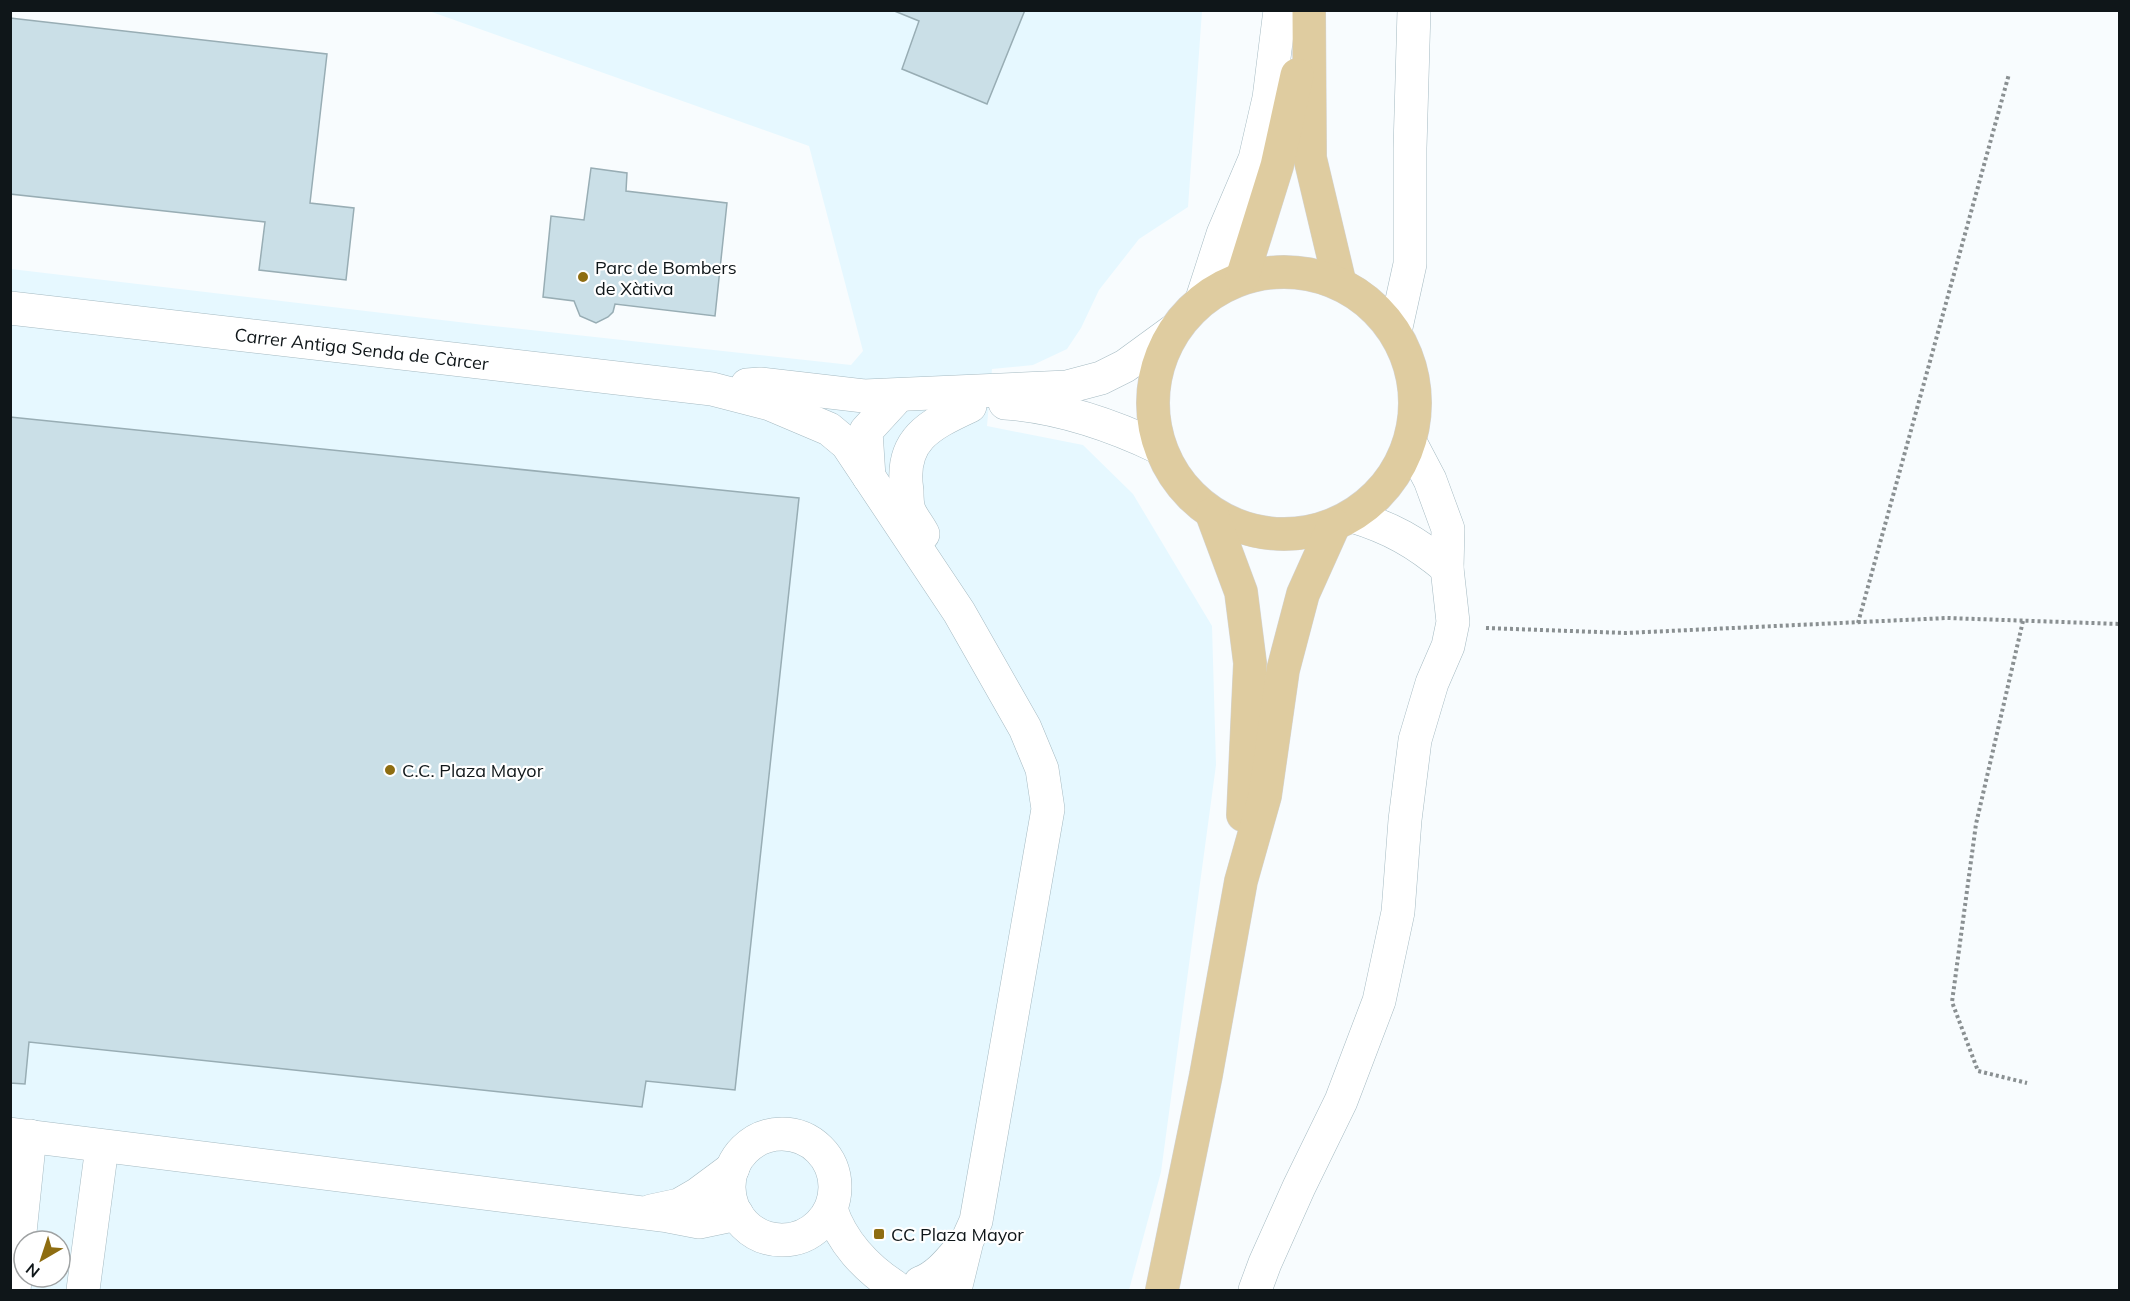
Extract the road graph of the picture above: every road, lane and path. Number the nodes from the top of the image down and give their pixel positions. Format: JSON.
{"nodes":[{"id":1,"x":1414,"y":10,"type":"edge"},
{"id":2,"x":1300,"y":13,"type":"edge"},
{"id":3,"x":2009,"y":75,"type":"dead end"},
{"id":4,"x":1242,"y":278,"type":"junction"},
{"id":5,"x":1340,"y":284,"type":"junction"},
{"id":6,"x":1202,"y":299,"type":"junction"},
{"id":7,"x":10,"y":308,"type":"edge"},
{"id":8,"x":1173,"y":331,"type":"junction"},
{"id":9,"x":1395,"y":332,"type":"junction"},
{"id":10,"x":712,"y":389,"type":"junction"},
{"id":11,"x":770,"y":404,"type":"junction"},
{"id":12,"x":891,"y":404,"type":"junction"},
{"id":13,"x":970,"y":406,"type":"junction"},
{"id":14,"x":1410,"y":442,"type":"junction"},
{"id":15,"x":1160,"y":448,"type":"junction"},
{"id":16,"x":869,"y":478,"type":"junction"},
{"id":17,"x":1212,"y":514,"type":"junction"},
{"id":18,"x":1343,"y":520,"type":"junction"},
{"id":19,"x":1447,"y":567,"type":"junction"},
{"id":20,"x":959,"y":612,"type":"junction"},
{"id":21,"x":2023,"y":621,"type":"junction"},
{"id":22,"x":1453,"y":622,"type":"junction"},
{"id":23,"x":1858,"y":623,"type":"junction"},
{"id":24,"x":2120,"y":624,"type":"edge"},
{"id":25,"x":1241,"y":881,"type":"junction"},
{"id":26,"x":2027,"y":1083,"type":"dead end"},
{"id":27,"x":20,"y":1135,"type":"edge"},
{"id":28,"x":102,"y":1147,"type":"junction"},
{"id":29,"x":733,"y":1168,"type":"junction"},
{"id":30,"x":831,"y":1209,"type":"junction"},
{"id":31,"x":637,"y":1213,"type":"junction"},
{"id":32,"x":737,"y":1214,"type":"junction"},
{"id":33,"x":806,"y":1235,"type":"junction"},
{"id":34,"x":968,"y":1240,"type":"junction"},
{"id":35,"x":908,"y":1287,"type":"edge"},
{"id":36,"x":14,"y":1290,"type":"edge"},
{"id":37,"x":83,"y":1290,"type":"edge"},
{"id":38,"x":858,"y":1290,"type":"edge"},
{"id":39,"x":955,"y":1290,"type":"edge"},
{"id":40,"x":1162,"y":1290,"type":"edge"},
{"id":41,"x":1255,"y":1290,"type":"edge"}],
"edges":[{"from":1,"to":9,"type":"street"},
{"from":2,"to":4,"type":"main road"},
{"from":2,"to":5,"type":"main road"},
{"from":2,"to":6,"type":"street"},
{"from":3,"to":23,"type":"path"},
{"from":4,"to":5,"type":"main road"},
{"from":4,"to":6,"type":"main road"},
{"from":5,"to":9,"type":"main road"},
{"from":6,"to":8,"type":"main road"},
{"from":7,"to":10,"type":"street","name":"Carrer Antiga Senda de Càrcer"},
{"from":8,"to":12,"type":"street"},
{"from":8,"to":15,"type":"main road"},
{"from":9,"to":14,"type":"main road"},
{"from":10,"to":11,"type":"street"},
{"from":10,"to":12,"type":"street"},
{"from":11,"to":12,"type":"street"},
{"from":11,"to":16,"type":"street"},
{"from":12,"to":13,"type":"street"},
{"from":12,"to":16,"type":"street"},
{"from":13,"to":15,"type":"street"},
{"from":13,"to":20,"type":"street"},
{"from":14,"to":18,"type":"main road"},
{"from":14,"to":19,"type":"street"},
{"from":15,"to":17,"type":"main road"},
{"from":16,"to":20,"type":"street"},
{"from":17,"to":18,"type":"main road"},
{"from":17,"to":25,"type":"main road"},
{"from":18,"to":19,"type":"street"},
{"from":18,"to":25,"type":"main road"},
{"from":19,"to":22,"type":"street"},
{"from":20,"to":34,"type":"street"},
{"from":21,"to":23,"type":"path"},
{"from":21,"to":24,"type":"path"},
{"from":21,"to":26,"type":"path"},
{"from":22,"to":23,"type":"path"},
{"from":22,"to":41,"type":"street"},
{"from":25,"to":40,"type":"main road"},
{"from":27,"to":28,"type":"street"},
{"from":27,"to":36,"type":"street"},
{"from":28,"to":31,"type":"street"},
{"from":28,"to":37,"type":"street"},
{"from":29,"to":30,"type":"street"},
{"from":29,"to":31,"type":"street"},
{"from":29,"to":32,"type":"street"},
{"from":30,"to":33,"type":"street"},
{"from":30,"to":35,"type":"street"},
{"from":31,"to":32,"type":"street"},
{"from":32,"to":33,"type":"street"},
{"from":33,"to":38,"type":"street"},
{"from":34,"to":35,"type":"street"},
{"from":34,"to":39,"type":"street"}]}
